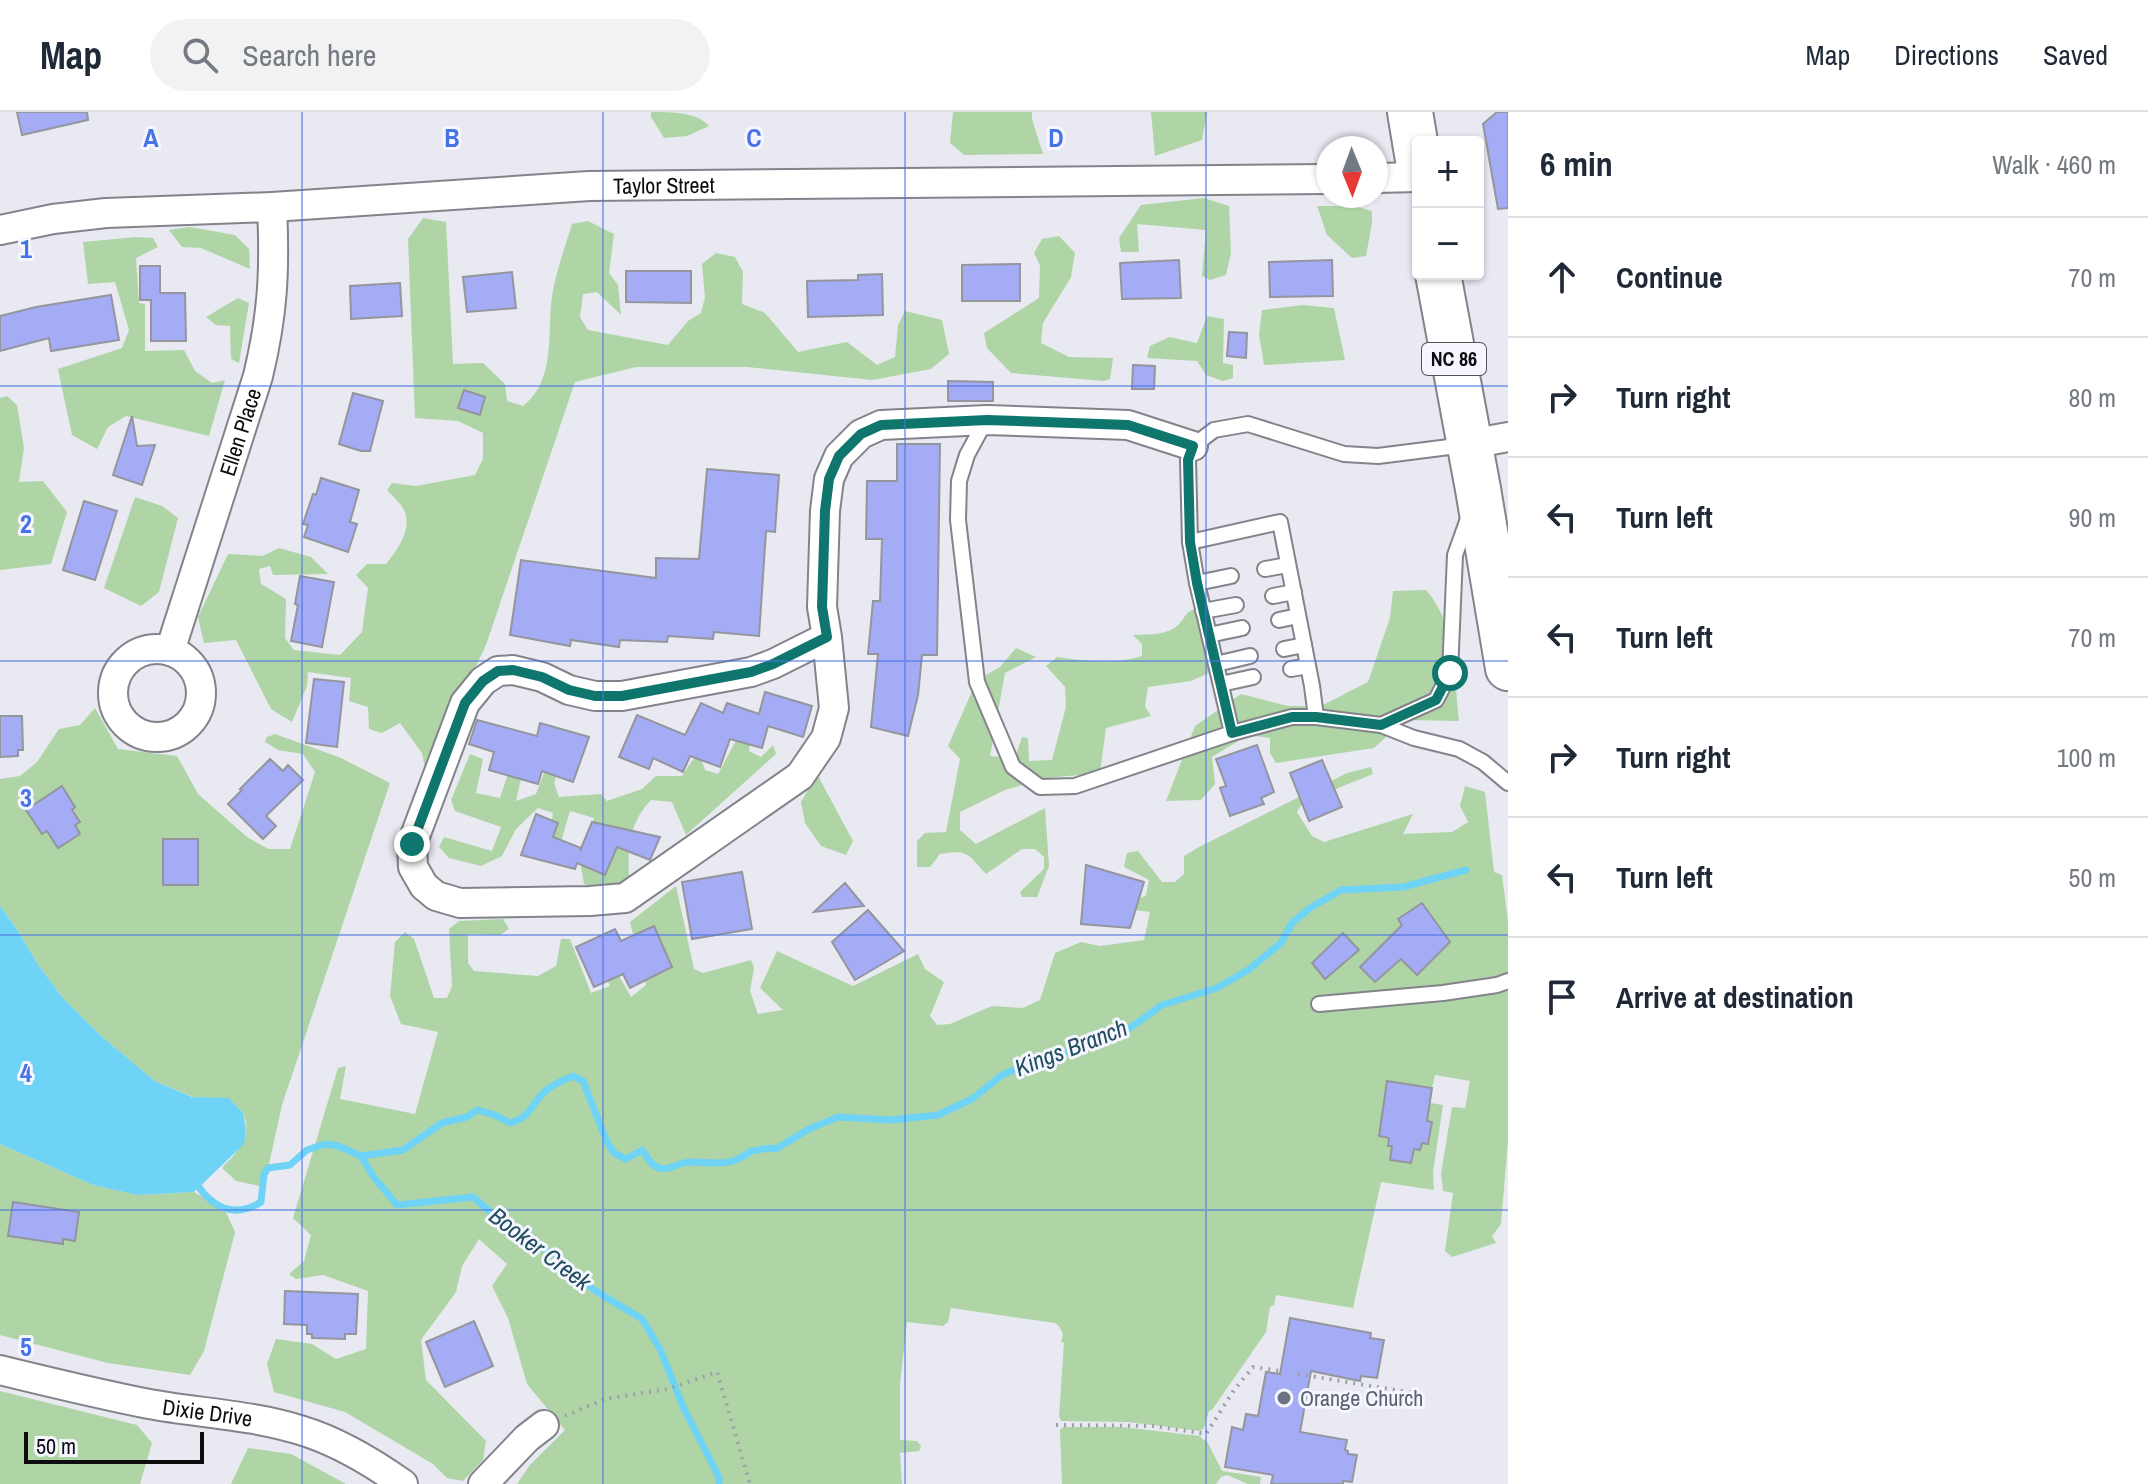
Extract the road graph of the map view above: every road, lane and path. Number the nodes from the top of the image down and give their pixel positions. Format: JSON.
{"nodes":[{"id":1,"x":1410,"y":112,"type":"edge"},
{"id":2,"x":1414,"y":136,"type":"edge"},
{"id":3,"x":1412,"y":177,"type":"edge"},
{"id":4,"x":1388,"y":178,"type":"edge"},
{"id":5,"x":1316,"y":179,"type":"edge"},
{"id":6,"x":272,"y":207,"type":"junction"},
{"id":7,"x":0,"y":230,"type":"edge"},
{"id":8,"x":1440,"y":280,"type":"edge"},
{"id":9,"x":987,"y":420,"type":"junction"},
{"id":10,"x":1489,"y":440,"type":"edge"},
{"id":11,"x":1193,"y":446,"type":"junction"},
{"id":12,"x":1478,"y":489,"type":"junction"},
{"id":13,"x":1190,"y":542,"type":"junction"},
{"id":14,"x":1288,"y":565,"type":"junction"},
{"id":15,"x":1265,"y":569,"type":"dead end"},
{"id":16,"x":1231,"y":576,"type":"dead end"},
{"id":17,"x":1197,"y":583,"type":"junction"},
{"id":18,"x":1294,"y":592,"type":"junction"},
{"id":19,"x":1273,"y":596,"type":"dead end"},
{"id":20,"x":1236,"y":605,"type":"dead end"},
{"id":21,"x":1203,"y":611,"type":"junction"},
{"id":22,"x":1298,"y":616,"type":"junction"},
{"id":23,"x":1279,"y":620,"type":"dead end"},
{"id":24,"x":1242,"y":628,"type":"dead end"},
{"id":25,"x":1209,"y":635,"type":"junction"},
{"id":26,"x":827,"y":637,"type":"junction"},
{"id":27,"x":1304,"y":645,"type":"junction"},
{"id":28,"x":1284,"y":649,"type":"dead end"},
{"id":29,"x":170,"y":651,"type":"dead end"},
{"id":30,"x":1250,"y":656,"type":"dead end"},
{"id":31,"x":1216,"y":664,"type":"junction"},
{"id":32,"x":1308,"y":666,"type":"junction"},
{"id":33,"x":1508,"y":668,"type":"edge"},
{"id":34,"x":1291,"y":669,"type":"dead end"},
{"id":35,"x":1253,"y":677,"type":"dead end"},
{"id":36,"x":1221,"y":684,"type":"junction"},
{"id":37,"x":1316,"y":717,"type":"junction"},
{"id":38,"x":1381,"y":725,"type":"junction"},
{"id":39,"x":1232,"y":733,"type":"junction"},
{"id":40,"x":1508,"y":783,"type":"edge"},
{"id":41,"x":1508,"y":981,"type":"edge"},
{"id":42,"x":1319,"y":1004,"type":"dead end"},
{"id":43,"x":0,"y":1370,"type":"edge"},
{"id":44,"x":1280,"y":1371,"type":"dead end"},
{"id":45,"x":1298,"y":1374,"type":"dead end"},
{"id":46,"x":1420,"y":1394,"type":"dead end"},
{"id":47,"x":544,"y":1425,"type":"joint"},
{"id":48,"x":1056,"y":1425,"type":"dead end"},
{"id":49,"x":403,"y":1484,"type":"edge"},
{"id":50,"x":483,"y":1484,"type":"edge"},
{"id":51,"x":750,"y":1484,"type":"edge"}],
"edges":[{"from":1,"to":2,"type":"main road"},
{"from":3,"to":4,"type":"street"},
{"from":5,"to":6,"type":"street","name":"Taylor Street"},
{"from":6,"to":7,"type":"street","name":"Taylor Street"},
{"from":6,"to":29,"type":"street","name":"Ellen Place"},
{"from":8,"to":10,"type":"main road","number":"NC 86"},
{"from":9,"to":11,"type":"street"},
{"from":9,"to":26,"type":"street"},
{"from":9,"to":39,"type":"lane"},
{"from":10,"to":11,"type":"lane"},
{"from":10,"to":12,"type":"main road","number":"NC 86"},
{"from":11,"to":13,"type":"lane"},
{"from":12,"to":33,"type":"main road","number":"NC 86"},
{"from":12,"to":38,"type":"lane"},
{"from":13,"to":14,"type":"lane"},
{"from":13,"to":17,"type":"lane"},
{"from":14,"to":15,"type":"lane"},
{"from":14,"to":18,"type":"lane"},
{"from":16,"to":17,"type":"lane"},
{"from":17,"to":21,"type":"lane"},
{"from":18,"to":19,"type":"lane"},
{"from":18,"to":22,"type":"lane"},
{"from":20,"to":21,"type":"lane"},
{"from":21,"to":25,"type":"lane"},
{"from":22,"to":23,"type":"lane"},
{"from":22,"to":27,"type":"lane"},
{"from":24,"to":25,"type":"lane"},
{"from":25,"to":31,"type":"lane"},
{"from":26,"to":26,"type":"street"},
{"from":27,"to":28,"type":"lane"},
{"from":27,"to":32,"type":"lane"},
{"from":30,"to":31,"type":"lane"},
{"from":31,"to":36,"type":"lane"},
{"from":32,"to":34,"type":"lane"},
{"from":32,"to":37,"type":"lane"},
{"from":35,"to":36,"type":"lane"},
{"from":36,"to":39,"type":"lane"},
{"from":37,"to":38,"type":"lane"},
{"from":37,"to":39,"type":"lane"},
{"from":38,"to":40,"type":"lane"},
{"from":41,"to":42,"type":"lane"},
{"from":43,"to":49,"type":"street","name":"Dixie Drive"},
{"from":44,"to":48,"type":"path"},
{"from":45,"to":46,"type":"path"},
{"from":47,"to":50,"type":"street"},
{"from":47,"to":51,"type":"path"}]}
